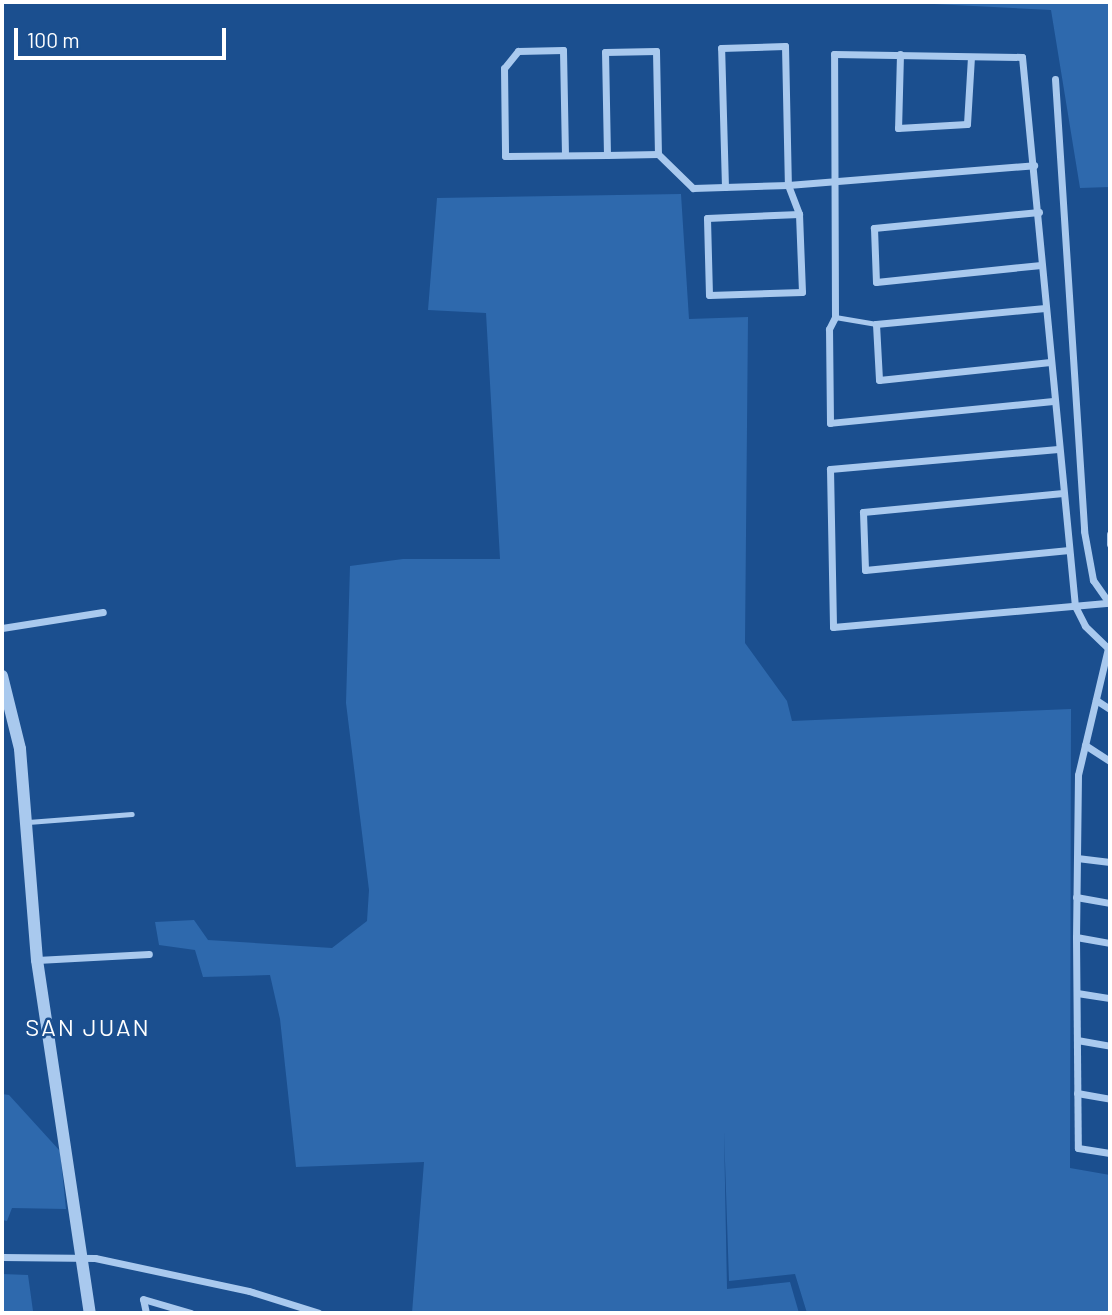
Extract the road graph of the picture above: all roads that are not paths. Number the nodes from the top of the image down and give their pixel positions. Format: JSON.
{"nodes":[{"id":1,"x":900,"y":54,"type":"junction"},
{"id":2,"x":971,"y":57,"type":"junction"},
{"id":3,"x":1055,"y":79,"type":"dead end"},
{"id":4,"x":658,"y":153,"type":"junction"},
{"id":5,"x":565,"y":155,"type":"junction"},
{"id":6,"x":607,"y":155,"type":"junction"},
{"id":7,"x":1034,"y":165,"type":"junction"},
{"id":8,"x":832,"y":178,"type":"junction"},
{"id":9,"x":788,"y":185,"type":"junction"},
{"id":10,"x":725,"y":187,"type":"junction"},
{"id":11,"x":1039,"y":212,"type":"junction"},
{"id":12,"x":799,"y":214,"type":"junction"},
{"id":13,"x":1041,"y":265,"type":"junction"},
{"id":14,"x":1045,"y":308,"type":"junction"},
{"id":15,"x":835,"y":317,"type":"junction"},
{"id":16,"x":876,"y":324,"type":"junction"},
{"id":17,"x":1050,"y":362,"type":"junction"},
{"id":18,"x":1053,"y":401,"type":"junction"},
{"id":19,"x":1058,"y":449,"type":"junction"},
{"id":20,"x":1063,"y":493,"type":"junction"},
{"id":21,"x":1110,"y":534,"type":"edge"},
{"id":22,"x":1110,"y":544,"type":"edge"},
{"id":23,"x":1069,"y":550,"type":"junction"},
{"id":24,"x":1109,"y":603,"type":"edge"},
{"id":25,"x":1075,"y":606,"type":"junction"},
{"id":26,"x":103,"y":612,"type":"dead end"},
{"id":27,"x":2,"y":628,"type":"edge"},
{"id":28,"x":1109,"y":649,"type":"edge"},
{"id":29,"x":2,"y":676,"type":"edge"},
{"id":30,"x":1096,"y":700,"type":"junction"},
{"id":31,"x":1110,"y":709,"type":"edge"},
{"id":32,"x":1085,"y":745,"type":"junction"},
{"id":33,"x":1110,"y":761,"type":"edge"},
{"id":34,"x":132,"y":814,"type":"dead end"},
{"id":35,"x":28,"y":822,"type":"junction"},
{"id":36,"x":1077,"y":858,"type":"junction"},
{"id":37,"x":1110,"y":862,"type":"edge"},
{"id":38,"x":1076,"y":897,"type":"junction"},
{"id":39,"x":1110,"y":903,"type":"edge"},
{"id":40,"x":1076,"y":937,"type":"junction"},
{"id":41,"x":1110,"y":943,"type":"edge"},
{"id":42,"x":149,"y":954,"type":"dead end"},
{"id":43,"x":37,"y":960,"type":"junction"},
{"id":44,"x":1077,"y":993,"type":"junction"},
{"id":45,"x":1110,"y":998,"type":"edge"},
{"id":46,"x":1077,"y":1040,"type":"junction"},
{"id":47,"x":1110,"y":1046,"type":"edge"},
{"id":48,"x":1077,"y":1093,"type":"junction"},
{"id":49,"x":1110,"y":1099,"type":"edge"},
{"id":50,"x":1110,"y":1153,"type":"edge"},
{"id":51,"x":2,"y":1257,"type":"edge"},
{"id":52,"x":81,"y":1257,"type":"junction"},
{"id":53,"x":90,"y":1313,"type":"edge"},
{"id":54,"x":146,"y":1313,"type":"edge"},
{"id":55,"x":191,"y":1313,"type":"edge"},
{"id":56,"x":319,"y":1313,"type":"edge"}],
"edges":[{"from":1,"to":2,"type":"street"},
{"from":1,"to":2,"type":"street"},
{"from":1,"to":8,"type":"street"},
{"from":2,"to":7,"type":"street"},
{"from":3,"to":24,"type":"street"},
{"from":4,"to":6,"type":"street"},
{"from":4,"to":6,"type":"street"},
{"from":4,"to":10,"type":"street"},
{"from":5,"to":5,"type":"street"},
{"from":5,"to":6,"type":"street"},
{"from":7,"to":8,"type":"street"},
{"from":7,"to":11,"type":"street"},
{"from":8,"to":9,"type":"street"},
{"from":8,"to":15,"type":"street"},
{"from":9,"to":10,"type":"street"},
{"from":9,"to":10,"type":"street"},
{"from":9,"to":12,"type":"street"},
{"from":11,"to":13,"type":"street"},
{"from":11,"to":13,"type":"street"},
{"from":12,"to":12,"type":"street"},
{"from":13,"to":14,"type":"street"},
{"from":14,"to":16,"type":"street"},
{"from":14,"to":17,"type":"street"},
{"from":15,"to":16,"type":"lane"},
{"from":15,"to":18,"type":"street"},
{"from":16,"to":17,"type":"street"},
{"from":17,"to":18,"type":"street"},
{"from":18,"to":19,"type":"street"},
{"from":19,"to":20,"type":"street"},
{"from":19,"to":25,"type":"street"},
{"from":20,"to":23,"type":"street"},
{"from":20,"to":23,"type":"street"},
{"from":21,"to":22,"type":"street"},
{"from":23,"to":25,"type":"street"},
{"from":24,"to":25,"type":"street"},
{"from":25,"to":28,"type":"street"},
{"from":26,"to":27,"type":"street"},
{"from":28,"to":30,"type":"street"},
{"from":29,"to":35,"type":"street"},
{"from":30,"to":31,"type":"street"},
{"from":30,"to":32,"type":"street"},
{"from":32,"to":33,"type":"street"},
{"from":32,"to":36,"type":"street"},
{"from":34,"to":35,"type":"lane"},
{"from":35,"to":43,"type":"street"},
{"from":36,"to":37,"type":"street"},
{"from":36,"to":38,"type":"street"},
{"from":38,"to":39,"type":"street"},
{"from":38,"to":40,"type":"street"},
{"from":40,"to":41,"type":"street"},
{"from":40,"to":44,"type":"street"},
{"from":42,"to":43,"type":"street"},
{"from":43,"to":52,"type":"street"},
{"from":44,"to":45,"type":"street"},
{"from":44,"to":46,"type":"street"},
{"from":46,"to":47,"type":"street"},
{"from":46,"to":48,"type":"street"},
{"from":48,"to":49,"type":"street"},
{"from":48,"to":50,"type":"street"},
{"from":51,"to":52,"type":"street"},
{"from":52,"to":53,"type":"street"},
{"from":52,"to":56,"type":"street"},
{"from":54,"to":55,"type":"street"}]}
